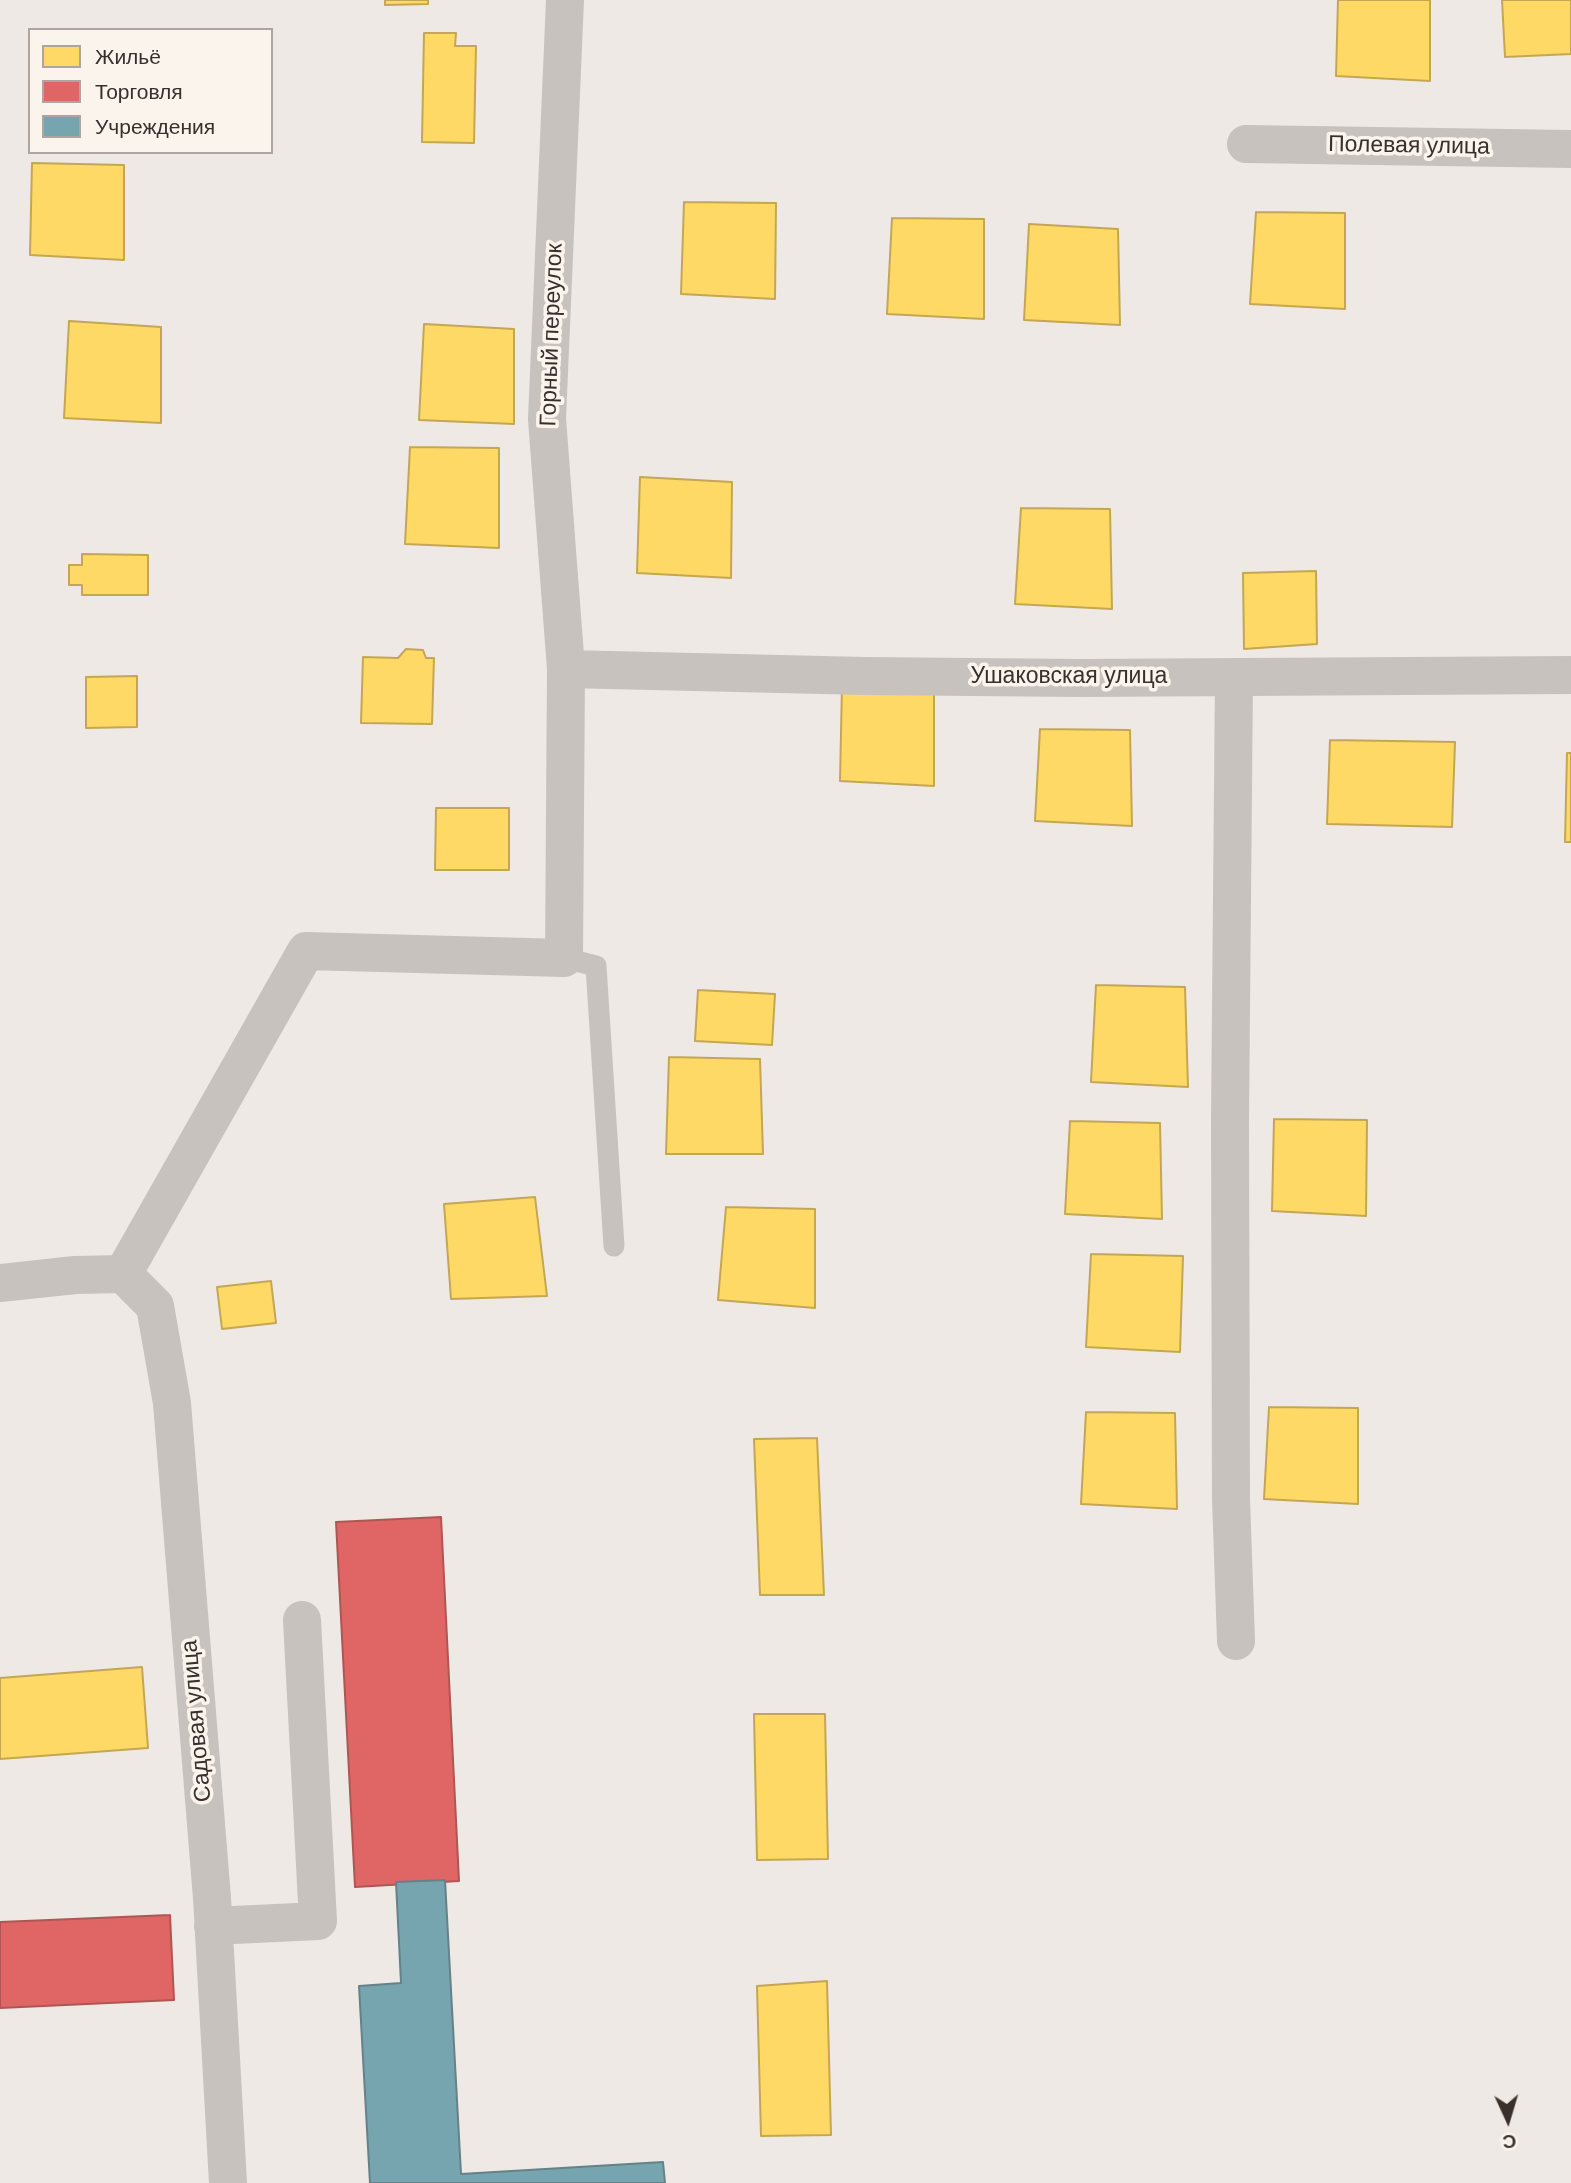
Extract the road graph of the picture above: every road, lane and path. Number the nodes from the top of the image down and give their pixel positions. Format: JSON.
{"nodes":[{"id":1,"x":565,"y":0,"type":"edge"},
{"id":2,"x":1246,"y":144,"type":"dead end"},
{"id":3,"x":1571,"y":149,"type":"edge"},
{"id":4,"x":566,"y":669,"type":"junction"},
{"id":5,"x":1571,"y":675,"type":"edge"},
{"id":6,"x":1234,"y":677,"type":"junction"},
{"id":7,"x":564,"y":958,"type":"junction"},
{"id":8,"x":614,"y":1245,"type":"dead end"},
{"id":9,"x":123,"y":1274,"type":"junction"},
{"id":10,"x":0,"y":1283,"type":"edge"},
{"id":11,"x":302,"y":1620,"type":"dead end"},
{"id":12,"x":1236,"y":1641,"type":"dead end"},
{"id":13,"x":213,"y":1926,"type":"junction"},
{"id":14,"x":228,"y":2183,"type":"edge"}],
"edges":[{"from":1,"to":4,"type":"street","name":"Горный переулок"},
{"from":2,"to":3,"type":"street","name":"Полевая улица"},
{"from":4,"to":6,"type":"street","name":"Ушаковская улица"},
{"from":4,"to":7,"type":"street","name":"Горный переулок"},
{"from":5,"to":6,"type":"street","name":"Ушаковская улица"},
{"from":6,"to":12,"type":"street"},
{"from":7,"to":8,"type":"lane"},
{"from":7,"to":9,"type":"street"},
{"from":9,"to":10,"type":"street"},
{"from":9,"to":13,"type":"street","name":"Садовая улица"},
{"from":11,"to":13,"type":"street"},
{"from":13,"to":14,"type":"street","name":"Садовая улица"}]}
